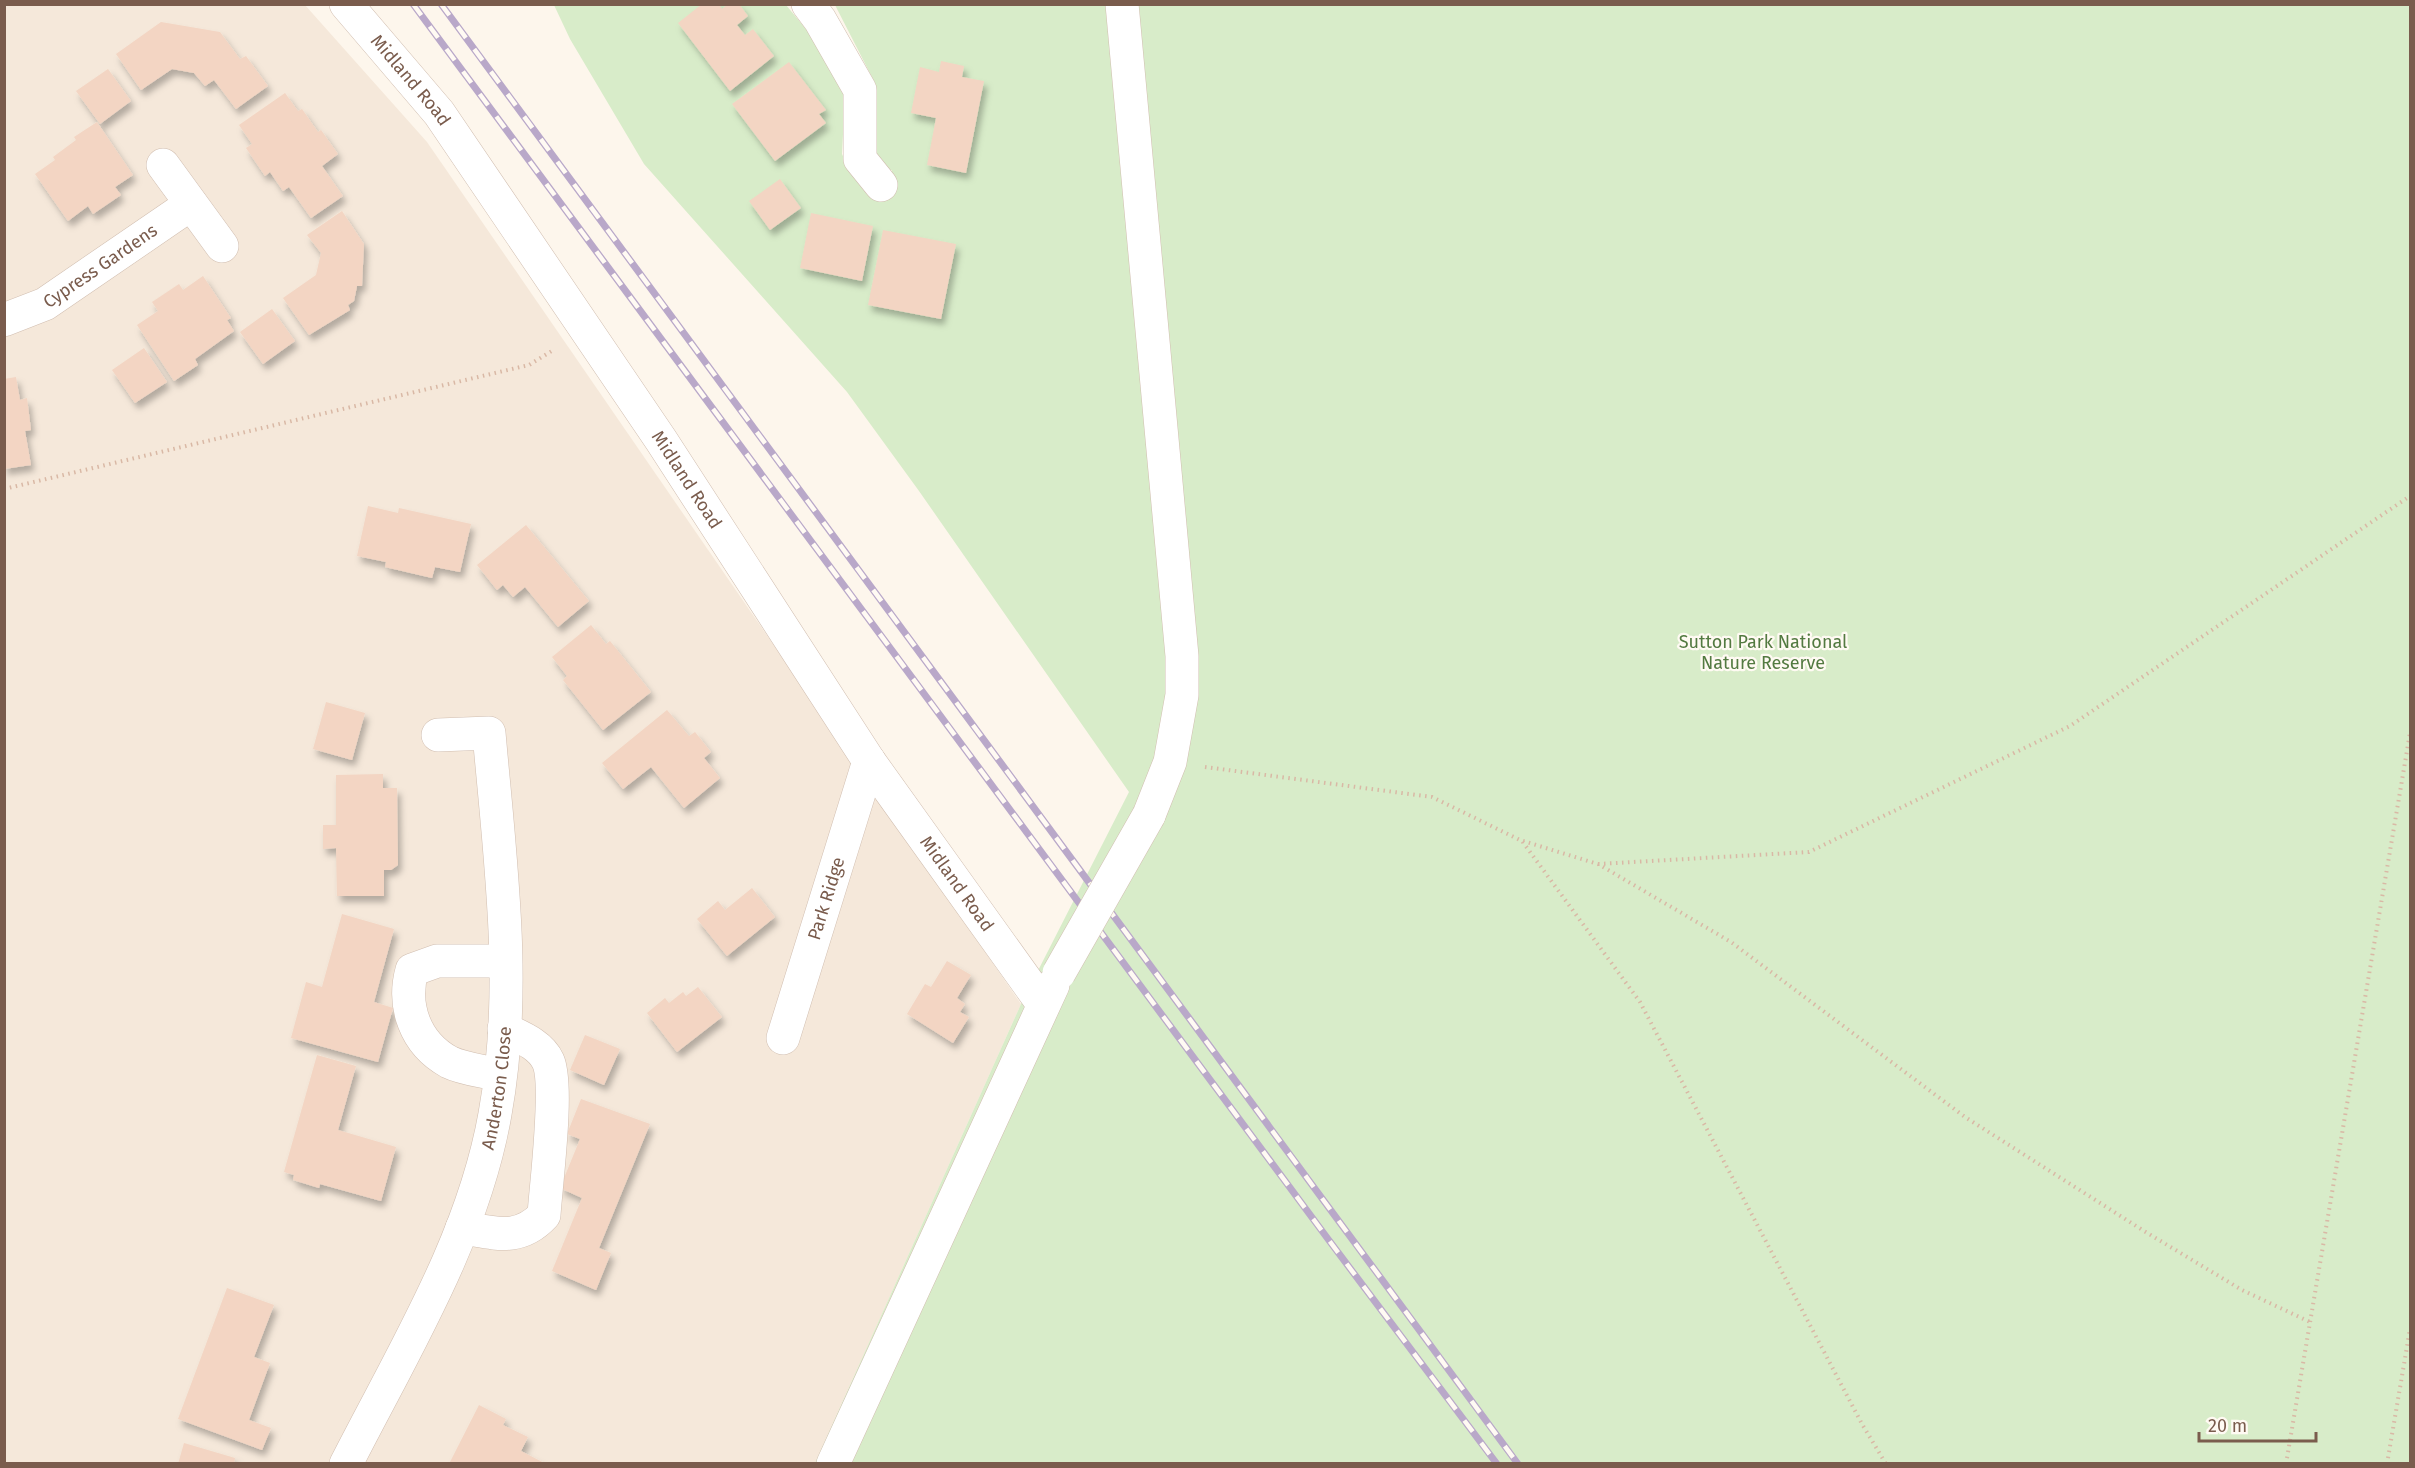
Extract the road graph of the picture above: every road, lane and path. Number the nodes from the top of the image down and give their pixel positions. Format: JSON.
{"nodes":[{"id":1,"x":346,"y":4,"type":"edge"},
{"id":2,"x":808,"y":4,"type":"edge"},
{"id":3,"x":1122,"y":4,"type":"edge"},
{"id":4,"x":163,"y":165,"type":"dead end"},
{"id":5,"x":881,"y":185,"type":"dead end"},
{"id":6,"x":191,"y":204,"type":"junction"},
{"id":7,"x":222,"y":246,"type":"dead end"},
{"id":8,"x":4,"y":320,"type":"edge"},
{"id":9,"x":557,"y":348,"type":"dead end"},
{"id":10,"x":4,"y":489,"type":"edge"},
{"id":11,"x":2410,"y":496,"type":"edge"},
{"id":12,"x":2410,"y":733,"type":"edge"},
{"id":13,"x":438,"y":735,"type":"dead end"},
{"id":14,"x":868,"y":761,"type":"junction"},
{"id":15,"x":1170,"y":762,"type":"junction"},
{"id":16,"x":1522,"y":841,"type":"junction"},
{"id":17,"x":1598,"y":864,"type":"junction"},
{"id":18,"x":505,"y":961,"type":"junction"},
{"id":19,"x":1043,"y":1004,"type":"junction"},
{"id":20,"x":504,"y":1029,"type":"junction"},
{"id":21,"x":783,"y":1038,"type":"dead end"},
{"id":22,"x":499,"y":1075,"type":"junction"},
{"id":23,"x":462,"y":1228,"type":"junction"},
{"id":24,"x":2310,"y":1322,"type":"junction"},
{"id":25,"x":2410,"y":1329,"type":"edge"},
{"id":26,"x":346,"y":1464,"type":"edge"},
{"id":27,"x":833,"y":1464,"type":"edge"},
{"id":28,"x":1887,"y":1464,"type":"edge"},
{"id":29,"x":2286,"y":1464,"type":"edge"},
{"id":30,"x":2387,"y":1464,"type":"edge"}],
"edges":[{"from":1,"to":14,"type":"street","name":"Midland Road"},
{"from":2,"to":5,"type":"street"},
{"from":3,"to":15,"type":"street"},
{"from":4,"to":6,"type":"street"},
{"from":6,"to":7,"type":"street"},
{"from":6,"to":8,"type":"street","name":"Cypress Gardens"},
{"from":9,"to":10,"type":"path"},
{"from":11,"to":17,"type":"path"},
{"from":12,"to":24,"type":"path"},
{"from":13,"to":18,"type":"street","name":"Anderton Close"},
{"from":14,"to":19,"type":"street","name":"Midland Road"},
{"from":14,"to":21,"type":"street","name":"Park Ridge"},
{"from":15,"to":16,"type":"path"},
{"from":15,"to":19,"type":"street","bridge":true},
{"from":16,"to":17,"type":"path"},
{"from":16,"to":28,"type":"path"},
{"from":17,"to":24,"type":"path"},
{"from":18,"to":20,"type":"street","name":"Anderton Close"},
{"from":18,"to":22,"type":"street"},
{"from":19,"to":27,"type":"street"},
{"from":20,"to":22,"type":"street","name":"Anderton Close"},
{"from":20,"to":23,"type":"street"},
{"from":22,"to":23,"type":"street","name":"Anderton Close"},
{"from":23,"to":26,"type":"street","name":"Anderton Close"},
{"from":24,"to":29,"type":"path"},
{"from":25,"to":30,"type":"path"}]}
